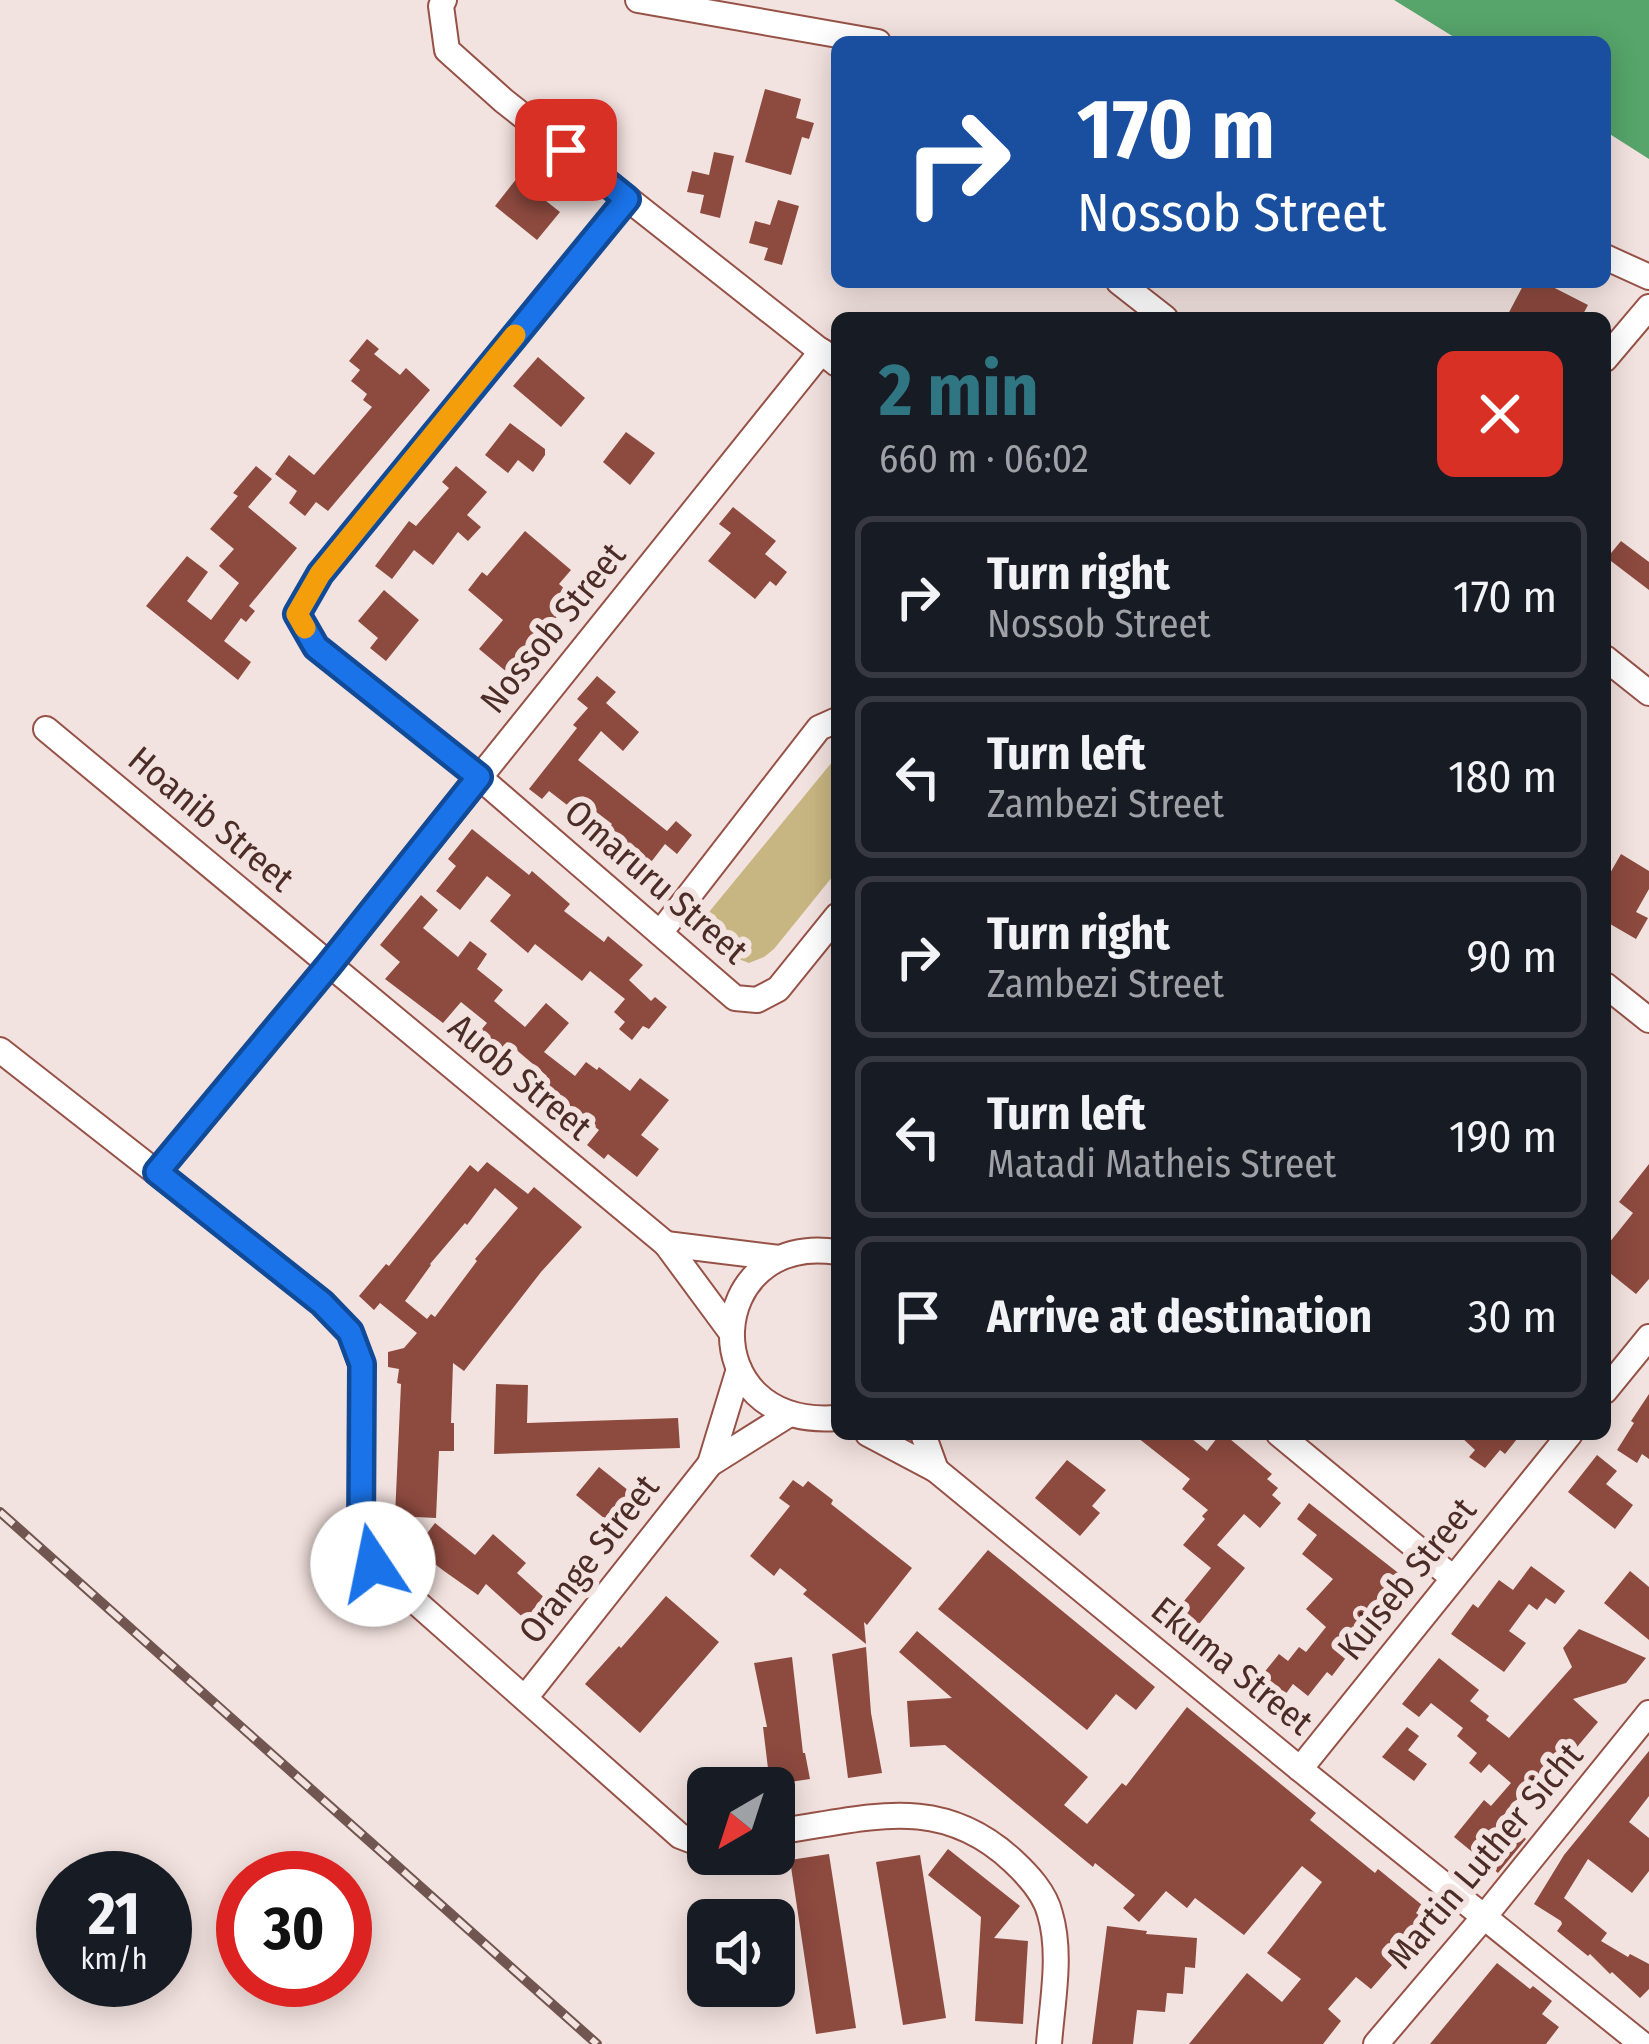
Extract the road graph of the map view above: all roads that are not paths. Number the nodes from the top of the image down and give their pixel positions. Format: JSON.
{"nodes":[{"id":1,"x":444,"y":0,"type":"edge"},
{"id":2,"x":638,"y":0,"type":"edge"},
{"id":3,"x":844,"y":36,"type":"edge"},
{"id":4,"x":627,"y":199,"type":"junction"},
{"id":5,"x":1611,"y":260,"type":"edge"},
{"id":6,"x":1649,"y":277,"type":"edge"},
{"id":7,"x":1127,"y":288,"type":"edge"},
{"id":8,"x":1649,"y":307,"type":"edge"},
{"id":9,"x":1157,"y":312,"type":"edge"},
{"id":10,"x":1611,"y":352,"type":"edge"},
{"id":11,"x":829,"y":357,"type":"edge"},
{"id":12,"x":1611,"y":663,"type":"edge"},
{"id":13,"x":1649,"y":692,"type":"edge"},
{"id":14,"x":831,"y":723,"type":"edge"},
{"id":15,"x":46,"y":729,"type":"dead end"},
{"id":16,"x":479,"y":777,"type":"junction"},
{"id":17,"x":831,"y":923,"type":"edge"},
{"id":18,"x":660,"y":933,"type":"junction"},
{"id":19,"x":329,"y":965,"type":"junction"},
{"id":20,"x":1611,"y":990,"type":"edge"},
{"id":21,"x":1649,"y":1020,"type":"edge"},
{"id":22,"x":0,"y":1050,"type":"edge"},
{"id":23,"x":11,"y":1068,"type":"edge"},
{"id":24,"x":157,"y":1172,"type":"junction"},
{"id":25,"x":665,"y":1244,"type":"junction"},
{"id":26,"x":831,"y":1252,"type":"edge"},
{"id":27,"x":779,"y":1258,"type":"junction"},
{"id":28,"x":731,"y":1332,"type":"junction"},
{"id":29,"x":1649,"y":1337,"type":"edge"},
{"id":30,"x":739,"y":1369,"type":"junction"},
{"id":31,"x":1611,"y":1384,"type":"edge"},
{"id":32,"x":788,"y":1415,"type":"junction"},
{"id":33,"x":831,"y":1418,"type":"edge"},
{"id":34,"x":880,"y":1440,"type":"edge"},
{"id":35,"x":925,"y":1440,"type":"edge"},
{"id":36,"x":1286,"y":1440,"type":"edge"},
{"id":37,"x":1565,"y":1440,"type":"edge"},
{"id":38,"x":710,"y":1464,"type":"junction"},
{"id":39,"x":936,"y":1469,"type":"junction"},
{"id":40,"x":1453,"y":1578,"type":"junction"},
{"id":41,"x":525,"y":1698,"type":"junction"},
{"id":42,"x":1649,"y":1713,"type":"edge"},
{"id":43,"x":1300,"y":1769,"type":"junction"},
{"id":44,"x":795,"y":1829,"type":"edge"},
{"id":45,"x":687,"y":1838,"type":"edge"},
{"id":46,"x":1484,"y":1917,"type":"junction"},
{"id":47,"x":1049,"y":2044,"type":"edge"},
{"id":48,"x":1376,"y":2044,"type":"edge"},
{"id":49,"x":1642,"y":2044,"type":"edge"}],
"edges":[{"from":1,"to":4,"type":"street"},
{"from":2,"to":3,"type":"street"},
{"from":4,"to":11,"type":"street"},
{"from":4,"to":16,"type":"street","name":"Omaruru Street"},
{"from":5,"to":6,"type":"street"},
{"from":7,"to":9,"type":"street"},
{"from":8,"to":10,"type":"street"},
{"from":11,"to":16,"type":"street","name":"Nossob Street"},
{"from":12,"to":13,"type":"street"},
{"from":14,"to":18,"type":"street"},
{"from":15,"to":19,"type":"street","name":"Hoanib Street"},
{"from":16,"to":18,"type":"street","name":"Omaruru Street"},
{"from":16,"to":19,"type":"street","name":"Nossob Street"},
{"from":17,"to":18,"type":"street","name":"Omaruru Street"},
{"from":19,"to":24,"type":"street","name":"Nossob Street"},
{"from":19,"to":25,"type":"street","name":"Auob Street"},
{"from":20,"to":21,"type":"street"},
{"from":22,"to":23,"type":"street"},
{"from":23,"to":24,"type":"street"},
{"from":24,"to":41,"type":"street"},
{"from":25,"to":27,"type":"street"},
{"from":25,"to":28,"type":"street","name":"Auob Street"},
{"from":26,"to":27,"type":"street"},
{"from":27,"to":28,"type":"street"},
{"from":28,"to":30,"type":"street"},
{"from":29,"to":31,"type":"street"},
{"from":30,"to":32,"type":"street"},
{"from":30,"to":38,"type":"street","name":"Orange Street"},
{"from":32,"to":33,"type":"street"},
{"from":32,"to":38,"type":"street","name":"Orange Street"},
{"from":34,"to":39,"type":"street","name":"Ekuma Street"},
{"from":35,"to":39,"type":"street"},
{"from":36,"to":40,"type":"street"},
{"from":37,"to":40,"type":"street","name":"Kuiseb Street"},
{"from":38,"to":41,"type":"street","name":"Orange Street"},
{"from":39,"to":43,"type":"street","name":"Ekuma Street"},
{"from":40,"to":43,"type":"street","name":"Kuiseb Street"},
{"from":41,"to":45,"type":"street"},
{"from":42,"to":46,"type":"street","name":"Martin Luther Sicht"},
{"from":43,"to":46,"type":"street","name":"Ekuma Street"},
{"from":44,"to":47,"type":"street"},
{"from":46,"to":48,"type":"street","name":"Martin Luther Sicht"},
{"from":46,"to":49,"type":"street","name":"Ekuma Street"}]}
